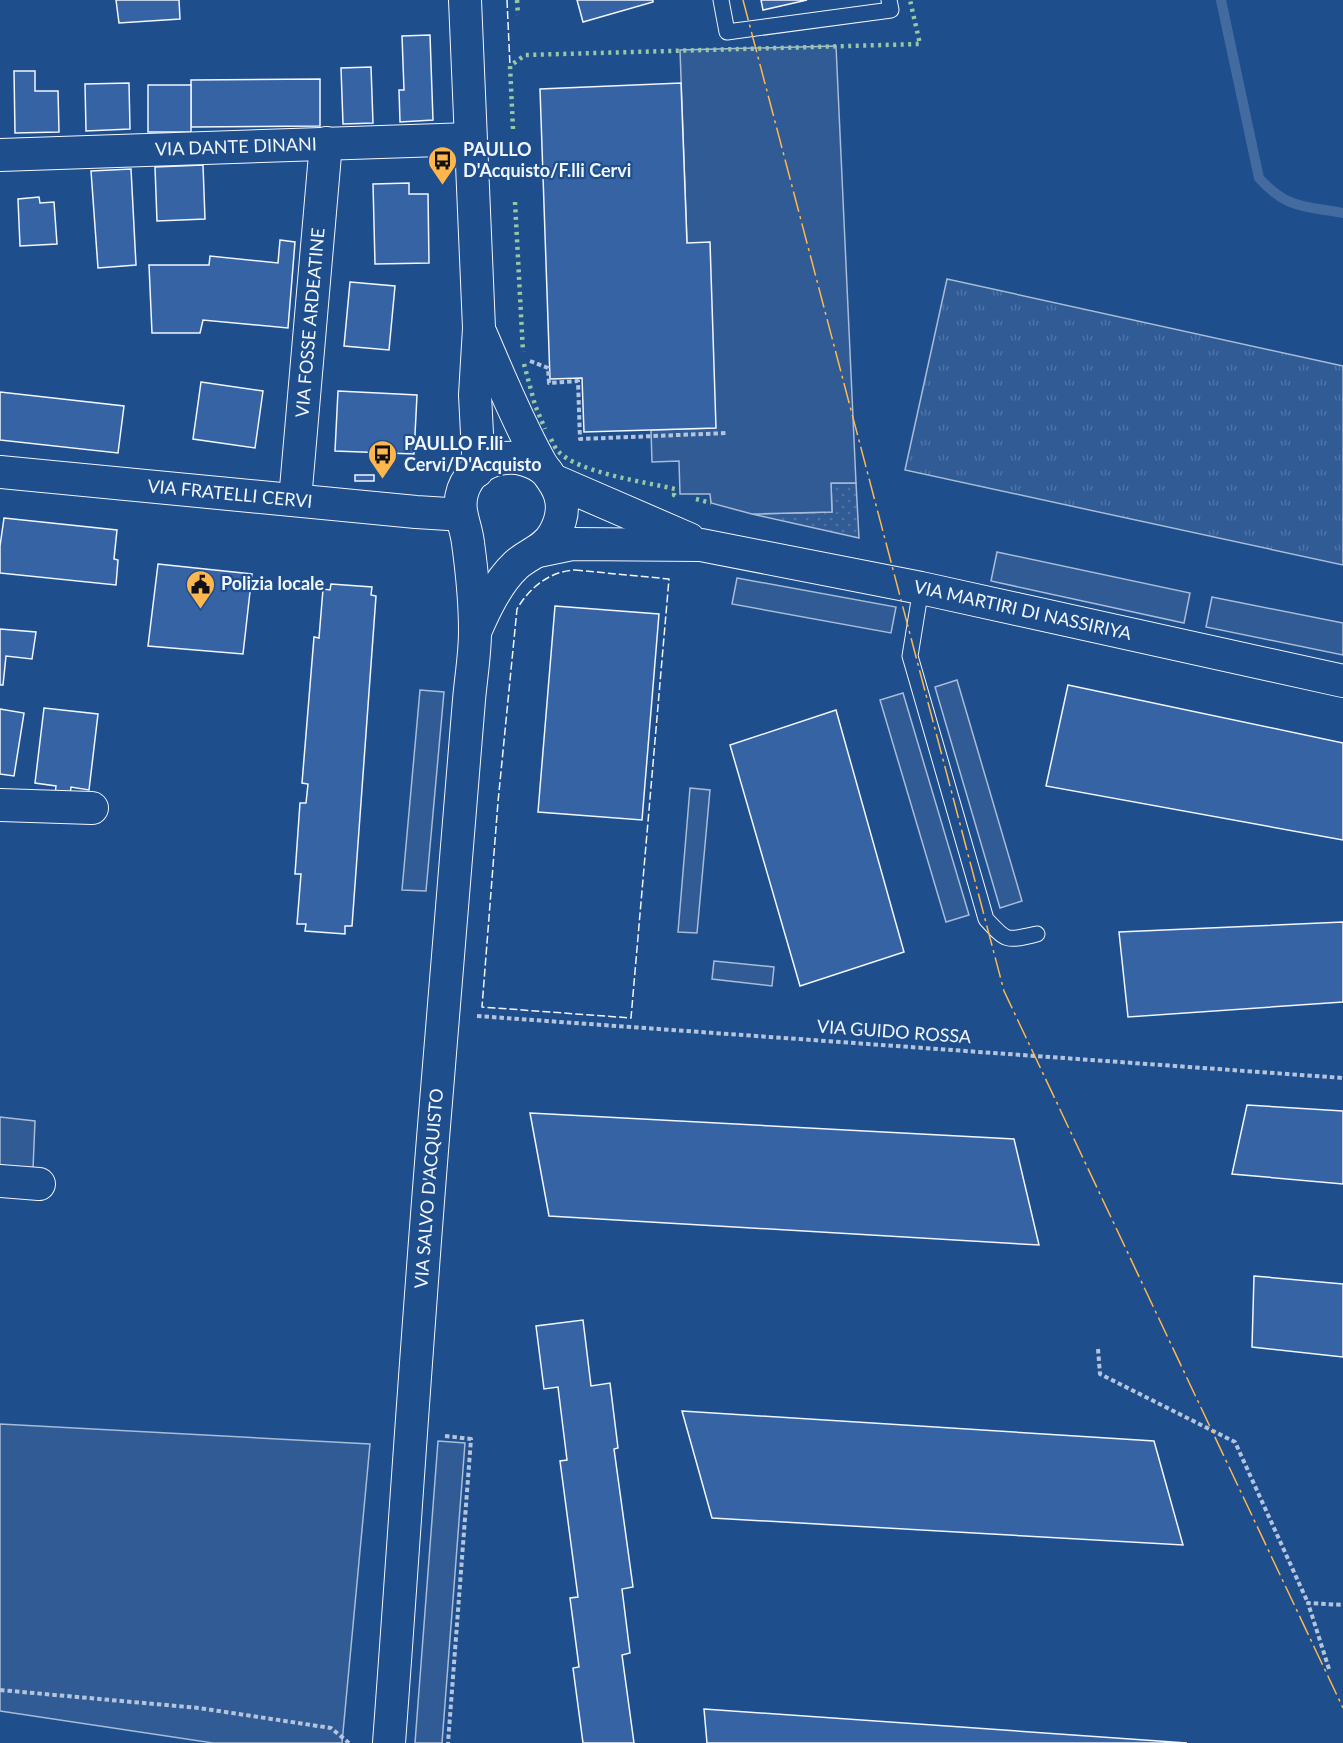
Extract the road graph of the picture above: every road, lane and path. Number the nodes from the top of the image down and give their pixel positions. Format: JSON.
{"nodes":[{"id":1,"x":465,"y":0,"type":"edge"},
{"id":2,"x":721,"y":0,"type":"edge"},
{"id":3,"x":889,"y":0,"type":"edge"},
{"id":4,"x":470,"y":139,"type":"junction"},
{"id":5,"x":326,"y":143,"type":"junction"},
{"id":6,"x":0,"y":155,"type":"edge"},
{"id":7,"x":479,"y":328,"type":"junction"},
{"id":8,"x":491,"y":357,"type":"junction"},
{"id":9,"x":728,"y":433,"type":"dead end"},
{"id":10,"x":477,"y":471,"type":"junction"},
{"id":11,"x":0,"y":472,"type":"edge"},
{"id":12,"x":550,"y":476,"type":"junction"},
{"id":13,"x":295,"y":500,"type":"junction"},
{"id":14,"x":463,"y":520,"type":"junction"},
{"id":15,"x":700,"y":544,"type":"junction"},
{"id":16,"x":534,"y":553,"type":"junction"},
{"id":17,"x":921,"y":588,"type":"junction"},
{"id":18,"x":475,"y":633,"type":"junction"},
{"id":19,"x":1343,"y":681,"type":"edge"},
{"id":20,"x":0,"y":805,"type":"edge"},
{"id":21,"x":92,"y":808,"type":"dead end"},
{"id":22,"x":1037,"y":934,"type":"dead end"},
{"id":23,"x":443,"y":1013,"type":"junction"},
{"id":24,"x":1343,"y":1078,"type":"edge"},
{"id":25,"x":0,"y":1181,"type":"edge"},
{"id":26,"x":39,"y":1184,"type":"dead end"},
{"id":27,"x":1098,"y":1349,"type":"dead end"},
{"id":28,"x":414,"y":1417,"type":"junction"},
{"id":29,"x":1308,"y":1603,"type":"junction"},
{"id":30,"x":1343,"y":1605,"type":"edge"},
{"id":31,"x":1329,"y":1669,"type":"dead end"},
{"id":32,"x":0,"y":1690,"type":"edge"},
{"id":33,"x":349,"y":1743,"type":"edge"},
{"id":34,"x":389,"y":1743,"type":"edge"},
{"id":35,"x":448,"y":1743,"type":"edge"}],
"edges":[{"from":1,"to":4,"type":"street"},
{"from":2,"to":3,"type":"lane"},
{"from":4,"to":5,"type":"street","name":"VIA DANTE DINANI"},
{"from":4,"to":7,"type":"street"},
{"from":5,"to":6,"type":"street","name":"VIA DANTE DINANI"},
{"from":5,"to":13,"type":"street","name":"VIA FOSSE ARDEATINE"},
{"from":7,"to":8,"type":"street"},
{"from":7,"to":10,"type":"street"},
{"from":8,"to":9,"type":"path"},
{"from":8,"to":12,"type":"street"},
{"from":10,"to":12,"type":"street"},
{"from":10,"to":14,"type":"street"},
{"from":11,"to":13,"type":"street","name":"VIA FRATELLI CERVI"},
{"from":12,"to":15,"type":"street","name":"VIA MARTIRI DI NASSIRIYA"},
{"from":12,"to":16,"type":"street"},
{"from":13,"to":14,"type":"street","name":"VIA FRATELLI CERVI"},
{"from":14,"to":16,"type":"street"},
{"from":14,"to":18,"type":"street"},
{"from":15,"to":16,"type":"street","name":"VIA MARTIRI DI NASSIRIYA"},
{"from":15,"to":17,"type":"street","name":"VIA MARTIRI DI NASSIRIYA"},
{"from":16,"to":18,"type":"street"},
{"from":17,"to":19,"type":"street","name":"VIA MARTIRI DI NASSIRIYA"},
{"from":17,"to":22,"type":"lane"},
{"from":18,"to":23,"type":"street","name":"VIA SALVO D'ACQUISTO"},
{"from":20,"to":21,"type":"street"},
{"from":23,"to":24,"type":"path","name":"VIA GUIDO ROSSA"},
{"from":23,"to":28,"type":"street","name":"VIA SALVO D'ACQUISTO"},
{"from":25,"to":26,"type":"street"},
{"from":27,"to":29,"type":"path"},
{"from":28,"to":34,"type":"street","name":"VIA SALVO D'ACQUISTO"},
{"from":28,"to":35,"type":"path"},
{"from":29,"to":30,"type":"path"},
{"from":29,"to":31,"type":"path"},
{"from":32,"to":33,"type":"path"}]}
